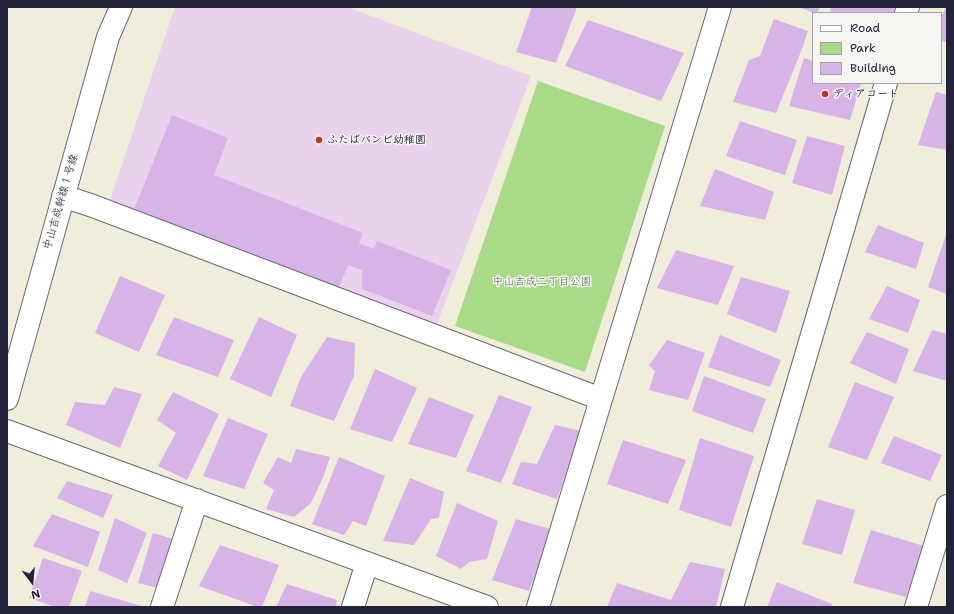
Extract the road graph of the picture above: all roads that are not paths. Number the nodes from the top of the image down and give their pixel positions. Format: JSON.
{"nodes":[{"id":1,"x":121,"y":7,"type":"edge"},
{"id":2,"x":720,"y":7,"type":"edge"},
{"id":3,"x":886,"y":84,"type":"edge"},
{"id":4,"x":63,"y":196,"type":"junction"},
{"id":5,"x":7,"y":399,"type":"edge"},
{"id":6,"x":601,"y":399,"type":"junction"},
{"id":7,"x":7,"y":431,"type":"edge"},
{"id":8,"x":197,"y":500,"type":"junction"},
{"id":9,"x":947,"y":506,"type":"edge"},
{"id":10,"x":367,"y":563,"type":"junction"},
{"id":11,"x":162,"y":607,"type":"edge"},
{"id":12,"x":352,"y":607,"type":"edge"},
{"id":13,"x":487,"y":607,"type":"edge"},
{"id":14,"x":538,"y":607,"type":"edge"},
{"id":15,"x":732,"y":607,"type":"edge"},
{"id":16,"x":916,"y":607,"type":"edge"}],
"edges":[{"from":1,"to":4,"type":"street","name":"中山吉成幹線１号線"},
{"from":2,"to":6,"type":"street"},
{"from":3,"to":15,"type":"street"},
{"from":4,"to":5,"type":"street","name":"中山吉成幹線１号線"},
{"from":4,"to":6,"type":"street"},
{"from":6,"to":14,"type":"street"},
{"from":7,"to":8,"type":"street"},
{"from":8,"to":10,"type":"street"},
{"from":8,"to":11,"type":"street"},
{"from":9,"to":16,"type":"street"},
{"from":10,"to":12,"type":"street"},
{"from":10,"to":13,"type":"street"}]}
